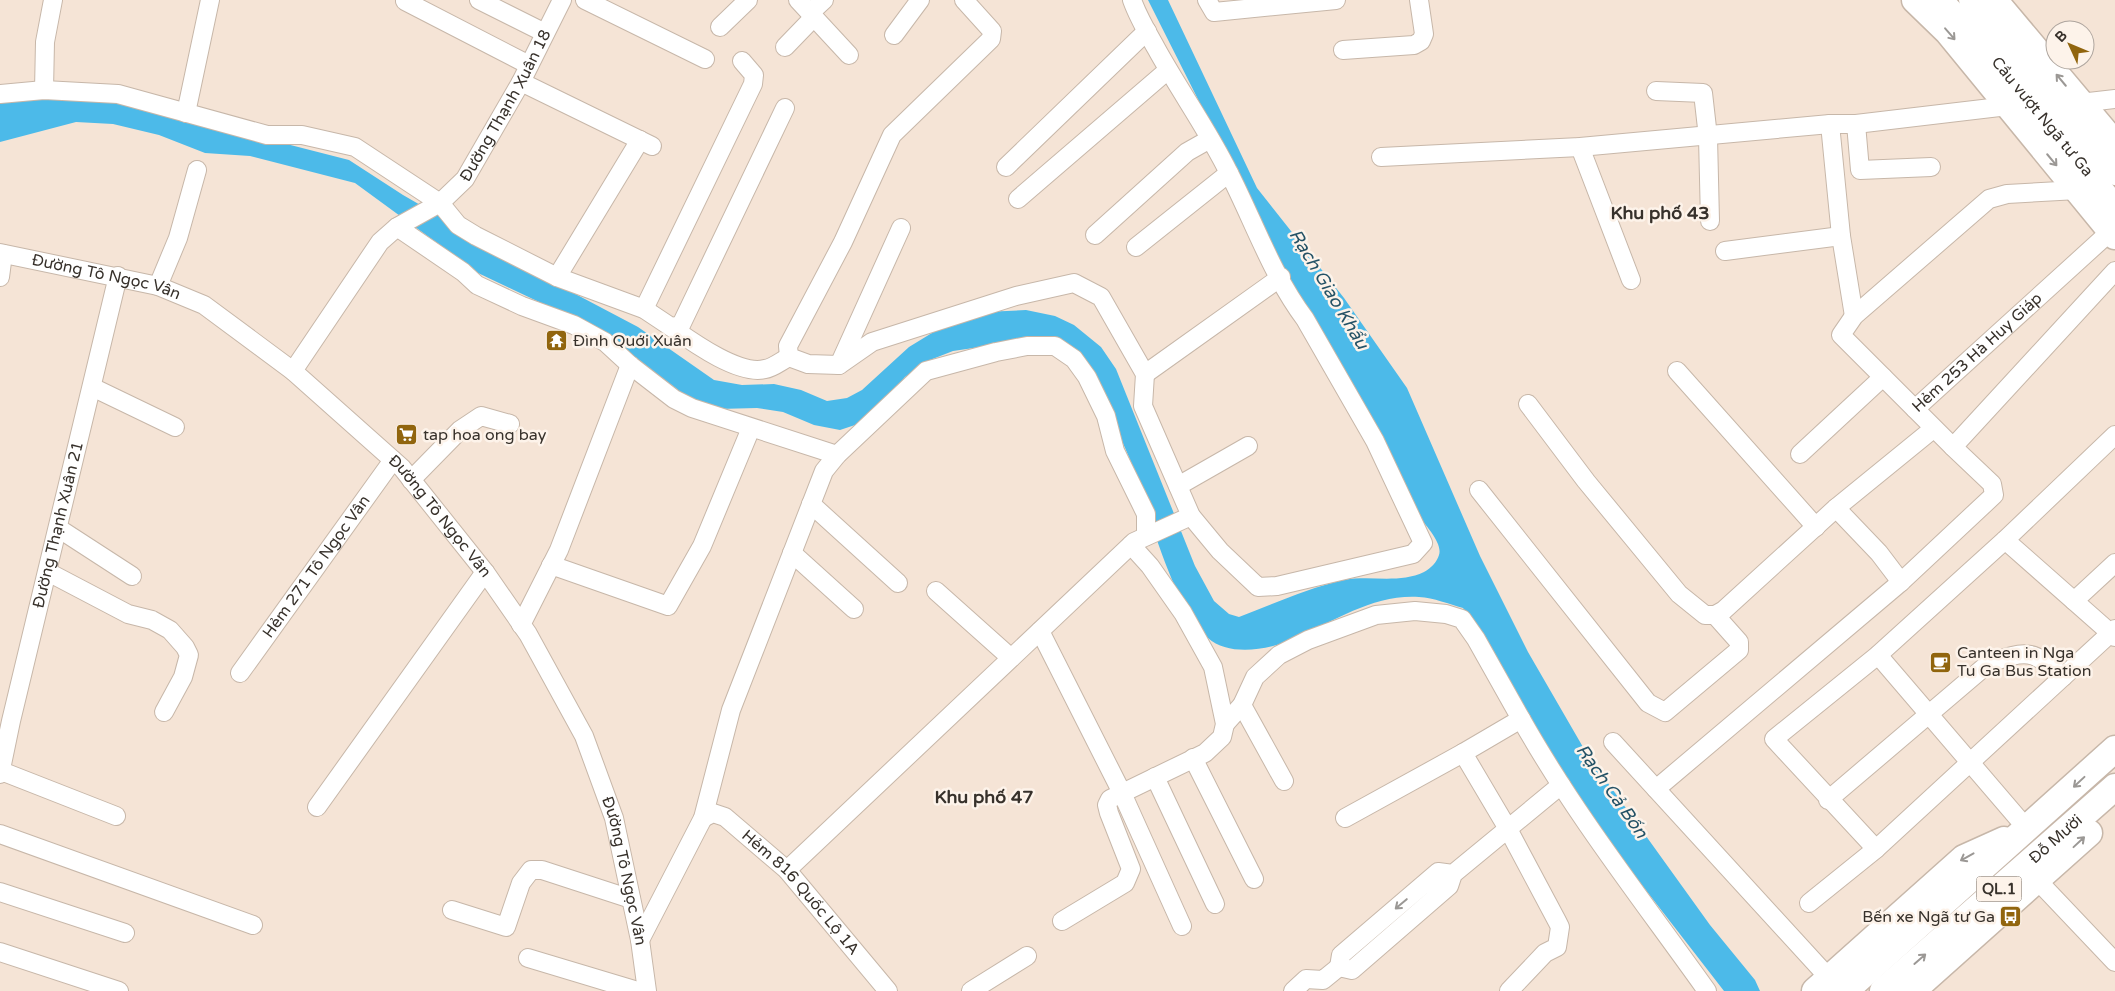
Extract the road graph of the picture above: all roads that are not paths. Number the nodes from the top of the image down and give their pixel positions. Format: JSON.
{"nodes":[{"id":1,"x":53,"y":0,"type":"edge"},
{"id":2,"x":210,"y":0,"type":"edge"},
{"id":3,"x":405,"y":0,"type":"edge"},
{"id":4,"x":479,"y":0,"type":"edge"},
{"id":5,"x":562,"y":0,"type":"edge"},
{"id":6,"x":585,"y":0,"type":"edge"},
{"id":7,"x":748,"y":0,"type":"edge"},
{"id":8,"x":798,"y":0,"type":"edge"},
{"id":9,"x":824,"y":0,"type":"edge"},
{"id":10,"x":920,"y":0,"type":"edge"},
{"id":11,"x":964,"y":0,"type":"edge"},
{"id":12,"x":1132,"y":0,"type":"edge"},
{"id":13,"x":1207,"y":0,"type":"edge"},
{"id":14,"x":1336,"y":0,"type":"edge"},
{"id":15,"x":1419,"y":0,"type":"edge"},
{"id":16,"x":1915,"y":0,"type":"edge"},
{"id":17,"x":1942,"y":0,"type":"edge"},
{"id":18,"x":1970,"y":0,"type":"edge"},
{"id":19,"x":1994,"y":0,"type":"edge"},
{"id":20,"x":1261,"y":4,"type":"edge"},
{"id":21,"x":812,"y":15,"type":"junction"},
{"id":22,"x":720,"y":27,"type":"dead end"},
{"id":23,"x":1147,"y":31,"type":"junction"},
{"id":24,"x":546,"y":33,"type":"junction"},
{"id":25,"x":894,"y":35,"type":"dead end"},
{"id":26,"x":1997,"y":46,"type":"junction"},
{"id":27,"x":785,"y":47,"type":"dead end"},
{"id":28,"x":1343,"y":50,"type":"dead end"},
{"id":29,"x":849,"y":55,"type":"dead end"},
{"id":30,"x":705,"y":58,"type":"dead end"},
{"id":31,"x":742,"y":61,"type":"dead end"},
{"id":32,"x":529,"y":65,"type":"junction"},
{"id":33,"x":1168,"y":70,"type":"junction"},
{"id":34,"x":521,"y":82,"type":"junction"},
{"id":35,"x":44,"y":90,"type":"junction"},
{"id":36,"x":1656,"y":91,"type":"dead end"},
{"id":37,"x":0,"y":94,"type":"edge"},
{"id":38,"x":2115,"y":99,"type":"edge"},
{"id":39,"x":2080,"y":103,"type":"junction"},
{"id":40,"x":2008,"y":106,"type":"junction"},
{"id":41,"x":785,"y":108,"type":"dead end"},
{"id":42,"x":186,"y":113,"type":"junction"},
{"id":43,"x":1830,"y":124,"type":"junction"},
{"id":44,"x":1856,"y":124,"type":"junction"},
{"id":45,"x":1708,"y":137,"type":"junction"},
{"id":46,"x":1210,"y":139,"type":"junction"},
{"id":47,"x":2115,"y":144,"type":"edge"},
{"id":48,"x":1580,"y":147,"type":"junction"},
{"id":49,"x":1381,"y":157,"type":"dead end"},
{"id":50,"x":1006,"y":167,"type":"dead end"},
{"id":51,"x":1931,"y":167,"type":"dead end"},
{"id":52,"x":197,"y":170,"type":"dead end"},
{"id":53,"x":1229,"y":172,"type":"junction"},
{"id":54,"x":2115,"y":174,"type":"edge"},
{"id":55,"x":2078,"y":190,"type":"junction"},
{"id":56,"x":1018,"y":199,"type":"dead end"},
{"id":57,"x":436,"y":205,"type":"junction"},
{"id":58,"x":2115,"y":205,"type":"edge"},
{"id":59,"x":1710,"y":221,"type":"dead end"},
{"id":60,"x":397,"y":227,"type":"junction"},
{"id":61,"x":901,"y":228,"type":"dead end"},
{"id":62,"x":2113,"y":234,"type":"edge"},
{"id":63,"x":1095,"y":235,"type":"dead end"},
{"id":64,"x":1841,"y":236,"type":"junction"},
{"id":65,"x":1136,"y":247,"type":"dead end"},
{"id":66,"x":1725,"y":252,"type":"dead end"},
{"id":67,"x":2,"y":254,"type":"edge"},
{"id":68,"x":2115,"y":271,"type":"edge"},
{"id":69,"x":118,"y":276,"type":"junction"},
{"id":70,"x":0,"y":277,"type":"edge"},
{"id":71,"x":557,"y":277,"type":"junction"},
{"id":72,"x":1281,"y":278,"type":"junction"},
{"id":73,"x":1631,"y":280,"type":"dead end"},
{"id":74,"x":158,"y":286,"type":"junction"},
{"id":75,"x":644,"y":309,"type":"junction"},
{"id":76,"x":1854,"y":316,"type":"junction"},
{"id":77,"x":671,"y":327,"type":"junction"},
{"id":78,"x":789,"y":357,"type":"junction"},
{"id":79,"x":630,"y":365,"type":"junction"},
{"id":80,"x":839,"y":365,"type":"junction"},
{"id":81,"x":293,"y":371,"type":"junction"},
{"id":82,"x":1677,"y":371,"type":"dead end"},
{"id":83,"x":1145,"y":374,"type":"junction"},
{"id":84,"x":1883,"y":377,"type":"junction"},
{"id":85,"x":92,"y":387,"type":"junction"},
{"id":86,"x":1528,"y":404,"type":"dead end"},
{"id":87,"x":1915,"y":409,"type":"junction"},
{"id":88,"x":510,"y":424,"type":"dead end"},
{"id":89,"x":175,"y":427,"type":"dead end"},
{"id":90,"x":751,"y":428,"type":"junction"},
{"id":91,"x":1933,"y":429,"type":"junction"},
{"id":92,"x":2115,"y":434,"type":"edge"},
{"id":93,"x":1248,"y":446,"type":"dead end"},
{"id":94,"x":1953,"y":447,"type":"junction"},
{"id":95,"x":1800,"y":454,"type":"dead end"},
{"id":96,"x":837,"y":455,"type":"junction"},
{"id":97,"x":392,"y":460,"type":"junction"},
{"id":98,"x":411,"y":480,"type":"junction"},
{"id":99,"x":1178,"y":486,"type":"junction"},
{"id":100,"x":1479,"y":490,"type":"dead end"},
{"id":101,"x":811,"y":504,"type":"junction"},
{"id":102,"x":1836,"y":508,"type":"junction"},
{"id":103,"x":1188,"y":517,"type":"junction"},
{"id":104,"x":1816,"y":526,"type":"junction"},
{"id":105,"x":58,"y":528,"type":"junction"},
{"id":106,"x":2005,"y":540,"type":"junction"},
{"id":107,"x":1139,"y":541,"type":"junction"},
{"id":108,"x":792,"y":553,"type":"junction"},
{"id":109,"x":551,"y":564,"type":"junction"},
{"id":110,"x":2115,"y":564,"type":"edge"},
{"id":111,"x":48,"y":572,"type":"junction"},
{"id":112,"x":485,"y":572,"type":"junction"},
{"id":113,"x":132,"y":576,"type":"dead end"},
{"id":114,"x":1901,"y":582,"type":"junction"},
{"id":115,"x":898,"y":583,"type":"dead end"},
{"id":116,"x":936,"y":592,"type":"dead end"},
{"id":117,"x":2074,"y":600,"type":"junction"},
{"id":118,"x":854,"y":609,"type":"dead end"},
{"id":119,"x":1715,"y":616,"type":"junction"},
{"id":120,"x":521,"y":625,"type":"junction"},
{"id":121,"x":1040,"y":632,"type":"junction"},
{"id":122,"x":2114,"y":633,"type":"edge"},
{"id":123,"x":1878,"y":655,"type":"junction"},
{"id":124,"x":1011,"y":658,"type":"junction"},
{"id":125,"x":240,"y":673,"type":"dead end"},
{"id":126,"x":2063,"y":677,"type":"junction"},
{"id":127,"x":1242,"y":705,"type":"junction"},
{"id":128,"x":6,"y":710,"type":"edge"},
{"id":129,"x":164,"y":712,"type":"dead end"},
{"id":130,"x":1928,"y":714,"type":"junction"},
{"id":131,"x":1521,"y":719,"type":"junction"},
{"id":132,"x":1225,"y":724,"type":"junction"},
{"id":133,"x":1614,"y":742,"type":"dead end"},
{"id":134,"x":2115,"y":750,"type":"edge"},
{"id":135,"x":1463,"y":752,"type":"junction"},
{"id":136,"x":1194,"y":758,"type":"junction"},
{"id":137,"x":1969,"y":761,"type":"junction"},
{"id":138,"x":0,"y":773,"type":"edge"},
{"id":139,"x":1154,"y":777,"type":"junction"},
{"id":140,"x":1284,"y":781,"type":"dead end"},
{"id":141,"x":1561,"y":785,"type":"junction"},
{"id":142,"x":2115,"y":787,"type":"edge"},
{"id":143,"x":1656,"y":789,"type":"junction"},
{"id":144,"x":1122,"y":793,"type":"junction"},
{"id":145,"x":1828,"y":800,"type":"junction"},
{"id":146,"x":317,"y":807,"type":"dead end"},
{"id":147,"x":2115,"y":808,"type":"edge"},
{"id":148,"x":116,"y":816,"type":"dead end"},
{"id":149,"x":703,"y":818,"type":"junction"},
{"id":150,"x":1346,"y":818,"type":"dead end"},
{"id":151,"x":1508,"y":829,"type":"junction"},
{"id":152,"x":0,"y":834,"type":"edge"},
{"id":153,"x":2043,"y":847,"type":"junction"},
{"id":154,"x":1876,"y":849,"type":"junction"},
{"id":155,"x":787,"y":870,"type":"junction"},
{"id":156,"x":1254,"y":879,"type":"dead end"},
{"id":157,"x":2038,"y":881,"type":"junction"},
{"id":158,"x":0,"y":892,"type":"edge"},
{"id":159,"x":631,"y":899,"type":"junction"},
{"id":160,"x":1809,"y":903,"type":"dead end"},
{"id":161,"x":1215,"y":904,"type":"dead end"},
{"id":162,"x":452,"y":910,"type":"dead end"},
{"id":163,"x":1062,"y":921,"type":"dead end"},
{"id":164,"x":253,"y":925,"type":"dead end"},
{"id":165,"x":1182,"y":926,"type":"dead end"},
{"id":166,"x":125,"y":933,"type":"dead end"},
{"id":167,"x":640,"y":940,"type":"junction"},
{"id":168,"x":0,"y":952,"type":"edge"},
{"id":169,"x":1027,"y":956,"type":"dead end"},
{"id":170,"x":528,"y":958,"type":"dead end"},
{"id":171,"x":2115,"y":962,"type":"edge"},
{"id":172,"x":1323,"y":986,"type":"edge"},
{"id":173,"x":1830,"y":987,"type":"edge"},
{"id":174,"x":119,"y":991,"type":"edge"},
{"id":175,"x":638,"y":991,"type":"edge"},
{"id":176,"x":647,"y":991,"type":"edge"},
{"id":177,"x":888,"y":991,"type":"edge"},
{"id":178,"x":971,"y":991,"type":"edge"},
{"id":179,"x":1293,"y":991,"type":"edge"},
{"id":180,"x":1509,"y":991,"type":"edge"},
{"id":181,"x":1707,"y":991,"type":"edge"},
{"id":182,"x":1883,"y":991,"type":"edge"},
{"id":183,"x":1912,"y":991,"type":"edge"}],
"edges":[{"from":1,"to":35,"type":"street"},
{"from":2,"to":42,"type":"street"},
{"from":3,"to":32,"type":"street"},
{"from":4,"to":24,"type":"street"},
{"from":5,"to":24,"type":"street","name":"Đường Thạnh Xuân 18"},
{"from":6,"to":30,"type":"street"},
{"from":7,"to":22,"type":"street"},
{"from":8,"to":21,"type":"street"},
{"from":9,"to":21,"type":"street"},
{"from":10,"to":25,"type":"street"},
{"from":11,"to":78,"type":"street"},
{"from":12,"to":23,"type":"street"},
{"from":13,"to":20,"type":"street"},
{"from":14,"to":20,"type":"street"},
{"from":15,"to":28,"type":"street"},
{"from":16,"to":40,"type":"highway","one_way":true},
{"from":17,"to":26,"type":"main road"},
{"from":18,"to":26,"type":"main road"},
{"from":39,"to":19,"type":"highway","one_way":true},
{"from":21,"to":27,"type":"street"},
{"from":21,"to":29,"type":"street"},
{"from":23,"to":33,"type":"street"},
{"from":23,"to":50,"type":"street"},
{"from":24,"to":32,"type":"street","name":"Đường Thạnh Xuân 18"},
{"from":26,"to":54,"type":"main road","name":"Cầu vượt Ngã tư Ga"},
{"from":26,"to":58,"type":"main road","name":"Cầu vượt Ngã tư Ga"},
{"from":31,"to":75,"type":"street"},
{"from":32,"to":34,"type":"street","name":"Đường Thạnh Xuân 18"},
{"from":33,"to":46,"type":"street"},
{"from":33,"to":56,"type":"street"},
{"from":34,"to":57,"type":"street","name":"Đường Thạnh Xuân 18"},
{"from":34,"to":71,"type":"street"},
{"from":35,"to":37,"type":"street"},
{"from":35,"to":42,"type":"street"},
{"from":36,"to":45,"type":"street"},
{"from":38,"to":39,"type":"street"},
{"from":39,"to":47,"type":"highway"},
{"from":40,"to":44,"type":"street"},
{"from":40,"to":55,"type":"highway","one_way":true},
{"from":41,"to":77,"type":"street"},
{"from":42,"to":57,"type":"street"},
{"from":43,"to":44,"type":"street"},
{"from":43,"to":45,"type":"street"},
{"from":43,"to":64,"type":"street"},
{"from":44,"to":51,"type":"street"},
{"from":45,"to":48,"type":"street"},
{"from":45,"to":59,"type":"street"},
{"from":46,"to":53,"type":"street"},
{"from":46,"to":63,"type":"street"},
{"from":48,"to":49,"type":"street"},
{"from":48,"to":73,"type":"street"},
{"from":52,"to":74,"type":"street"},
{"from":53,"to":65,"type":"street"},
{"from":53,"to":72,"type":"street"},
{"from":55,"to":62,"type":"highway"},
{"from":55,"to":76,"type":"street"},
{"from":57,"to":60,"type":"street","name":"Đường Thạnh Xuân 18"},
{"from":57,"to":71,"type":"street"},
{"from":60,"to":79,"type":"street"},
{"from":60,"to":81,"type":"street","name":"Đường Thạnh Xuân 18"},
{"from":61,"to":80,"type":"street"},
{"from":62,"to":87,"type":"street","name":"Hẻm 253 Hà Huy Giáp"},
{"from":64,"to":66,"type":"street"},
{"from":64,"to":76,"type":"street"},
{"from":67,"to":69,"type":"street","name":"Đường Tô Ngọc Vân"},
{"from":67,"to":70,"type":"street"},
{"from":68,"to":94,"type":"street"},
{"from":69,"to":74,"type":"street","name":"Đường Tô Ngọc Vân"},
{"from":69,"to":85,"type":"street","name":"Đường Thạnh Xuân 21"},
{"from":71,"to":75,"type":"street"},
{"from":72,"to":83,"type":"street"},
{"from":72,"to":103,"type":"street"},
{"from":74,"to":81,"type":"street","name":"Đường Tô Ngọc Vân"},
{"from":75,"to":77,"type":"street"},
{"from":76,"to":84,"type":"street","name":"Hẻm 253 Hà Huy Giáp"},
{"from":77,"to":78,"type":"street"},
{"from":78,"to":80,"type":"street"},
{"from":79,"to":90,"type":"street"},
{"from":79,"to":109,"type":"street"},
{"from":80,"to":83,"type":"street"},
{"from":81,"to":97,"type":"street","name":"Đường Tô Ngọc Vân"},
{"from":82,"to":104,"type":"street"},
{"from":83,"to":99,"type":"street"},
{"from":84,"to":87,"type":"street","name":"Hẻm 253 Hà Huy Giáp"},
{"from":84,"to":95,"type":"street"},
{"from":85,"to":89,"type":"street"},
{"from":85,"to":105,"type":"street","name":"Đường Thạnh Xuân 21"},
{"from":86,"to":119,"type":"street"},
{"from":87,"to":91,"type":"street"},
{"from":88,"to":98,"type":"street"},
{"from":90,"to":96,"type":"street"},
{"from":90,"to":109,"type":"street"},
{"from":91,"to":94,"type":"street"},
{"from":91,"to":102,"type":"street"},
{"from":92,"to":106,"type":"street"},
{"from":93,"to":99,"type":"street"},
{"from":94,"to":114,"type":"street"},
{"from":96,"to":101,"type":"street"},
{"from":96,"to":107,"type":"street"},
{"from":97,"to":98,"type":"street","name":"Đường Tô Ngọc Vân"},
{"from":97,"to":125,"type":"street","name":"Hẻm 271 Tô Ngọc Vân"},
{"from":98,"to":112,"type":"street","name":"Đường Tô Ngọc Vân"},
{"from":99,"to":103,"type":"street"},
{"from":100,"to":119,"type":"street"},
{"from":101,"to":108,"type":"street"},
{"from":101,"to":115,"type":"street"},
{"from":102,"to":104,"type":"street"},
{"from":102,"to":114,"type":"street"},
{"from":103,"to":107,"type":"street"},
{"from":104,"to":119,"type":"street"},
{"from":105,"to":111,"type":"street","name":"Đường Thạnh Xuân 21"},
{"from":105,"to":113,"type":"street"},
{"from":106,"to":117,"type":"street"},
{"from":106,"to":123,"type":"street"},
{"from":107,"to":121,"type":"street"},
{"from":107,"to":132,"type":"street"},
{"from":108,"to":118,"type":"street"},
{"from":108,"to":149,"type":"street"},
{"from":109,"to":120,"type":"street"},
{"from":110,"to":117,"type":"street"},
{"from":111,"to":128,"type":"street","name":"Đường Thạnh Xuân 21"},
{"from":111,"to":129,"type":"street"},
{"from":112,"to":120,"type":"street","name":"Đường Tô Ngọc Vân"},
{"from":112,"to":146,"type":"street"},
{"from":114,"to":143,"type":"street"},
{"from":116,"to":124,"type":"street"},
{"from":117,"to":122,"type":"street"},
{"from":120,"to":159,"type":"street","name":"Đường Tô Ngọc Vân"},
{"from":121,"to":124,"type":"street"},
{"from":121,"to":144,"type":"street"},
{"from":122,"to":126,"type":"street"},
{"from":123,"to":130,"type":"street"},
{"from":123,"to":145,"type":"street"},
{"from":124,"to":155,"type":"street"},
{"from":126,"to":130,"type":"street"},
{"from":126,"to":137,"type":"street"},
{"from":127,"to":131,"type":"street"},
{"from":127,"to":132,"type":"street"},
{"from":127,"to":140,"type":"street"},
{"from":128,"to":138,"type":"street","name":"Đường Thạnh Xuân 21"},
{"from":130,"to":137,"type":"street"},
{"from":130,"to":145,"type":"street"},
{"from":131,"to":135,"type":"street"},
{"from":131,"to":141,"type":"street"},
{"from":132,"to":136,"type":"street"},
{"from":133,"to":143,"type":"street"},
{"from":134,"to":153,"type":"highway","name":"Đỗ Mười","number":"QL.1","one_way":true},
{"from":135,"to":150,"type":"street"},
{"from":135,"to":151,"type":"street"},
{"from":136,"to":139,"type":"street"},
{"from":136,"to":156,"type":"street"},
{"from":137,"to":153,"type":"street"},
{"from":137,"to":154,"type":"street"},
{"from":138,"to":148,"type":"street"},
{"from":139,"to":144,"type":"street"},
{"from":139,"to":161,"type":"street"},
{"from":141,"to":151,"type":"street"},
{"from":141,"to":181,"type":"street"},
{"from":142,"to":153,"type":"highway","name":"Đỗ Mười","number":"QL.1"},
{"from":143,"to":173,"type":"street"},
{"from":144,"to":163,"type":"street"},
{"from":144,"to":165,"type":"street"},
{"from":145,"to":154,"type":"street"},
{"from":153,"to":147,"type":"highway","name":"Đỗ Mười","number":"QL.1","one_way":true},
{"from":149,"to":155,"type":"street","name":"Hẻm 816 Quốc Lộ 1A"},
{"from":149,"to":167,"type":"street"},
{"from":151,"to":172,"type":"street"},
{"from":151,"to":180,"type":"street"},
{"from":152,"to":164,"type":"street"},
{"from":153,"to":157,"type":"highway","name":"Đỗ Mười","number":"QL.1"},
{"from":153,"to":173,"type":"highway","name":"Đỗ Mười","number":"QL.1","one_way":true},
{"from":182,"to":153,"type":"highway","name":"Đỗ Mười","number":"QL.1","one_way":true},
{"from":154,"to":160,"type":"street"},
{"from":155,"to":177,"type":"street","name":"Hẻm 816 Quốc Lộ 1A"},
{"from":157,"to":171,"type":"street"},
{"from":157,"to":183,"type":"highway","name":"Đỗ Mười","number":"QL.1"},
{"from":158,"to":166,"type":"street"},
{"from":159,"to":162,"type":"street"},
{"from":159,"to":167,"type":"street","name":"Đường Tô Ngọc Vân"},
{"from":167,"to":176,"type":"street","name":"Đường Tô Ngọc Vân"},
{"from":168,"to":174,"type":"street"},
{"from":169,"to":178,"type":"street"},
{"from":170,"to":175,"type":"street"},
{"from":172,"to":179,"type":"street"}]}
